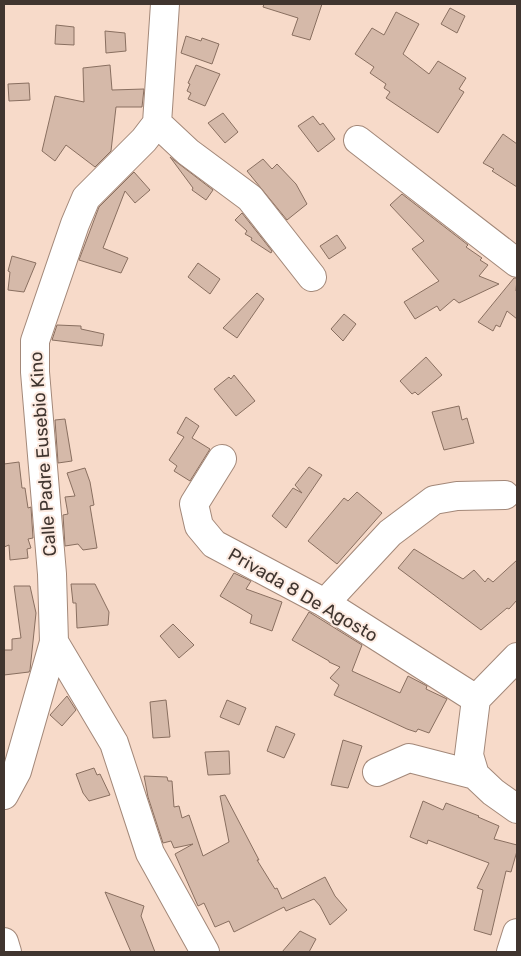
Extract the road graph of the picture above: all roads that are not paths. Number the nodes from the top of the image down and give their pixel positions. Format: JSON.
{"nodes":[{"id":1,"x":165,"y":4,"type":"edge"},
{"id":2,"x":157,"y":123,"type":"junction"},
{"id":3,"x":358,"y":140,"type":"dead end"},
{"id":4,"x":517,"y":263,"type":"edge"},
{"id":5,"x":312,"y":277,"type":"dead end"},
{"id":6,"x":222,"y":459,"type":"dead end"},
{"id":7,"x":505,"y":495,"type":"dead end"},
{"id":8,"x":325,"y":604,"type":"junction"},
{"id":9,"x":54,"y":642,"type":"junction"},
{"id":10,"x":517,"y":657,"type":"edge"},
{"id":11,"x":476,"y":699,"type":"junction"},
{"id":12,"x":377,"y":772,"type":"dead end"},
{"id":13,"x":474,"y":774,"type":"junction"},
{"id":14,"x":4,"y":795,"type":"edge"},
{"id":15,"x":517,"y":809,"type":"edge"},
{"id":16,"x":517,"y":933,"type":"edge"},
{"id":17,"x":4,"y":942,"type":"edge"},
{"id":18,"x":7,"y":952,"type":"edge"},
{"id":19,"x":206,"y":952,"type":"edge"},
{"id":20,"x":512,"y":952,"type":"edge"}],
"edges":[{"from":1,"to":2,"type":"street"},
{"from":2,"to":5,"type":"street"},
{"from":2,"to":9,"type":"street","name":"Calle Padre Eusebio Kino"},
{"from":3,"to":4,"type":"street"},
{"from":6,"to":8,"type":"street","name":"Privada 8 De Agosto"},
{"from":7,"to":8,"type":"street"},
{"from":8,"to":11,"type":"street","name":"Privada 8 De Agosto"},
{"from":9,"to":14,"type":"street","name":"Calle Padre Eusebio Kino"},
{"from":9,"to":19,"type":"street","name":"Calle Padre Eusebio Kino"},
{"from":10,"to":11,"type":"street"},
{"from":11,"to":13,"type":"street"},
{"from":12,"to":13,"type":"street"},
{"from":13,"to":15,"type":"street"},
{"from":16,"to":20,"type":"street"},
{"from":17,"to":18,"type":"street"}]}
